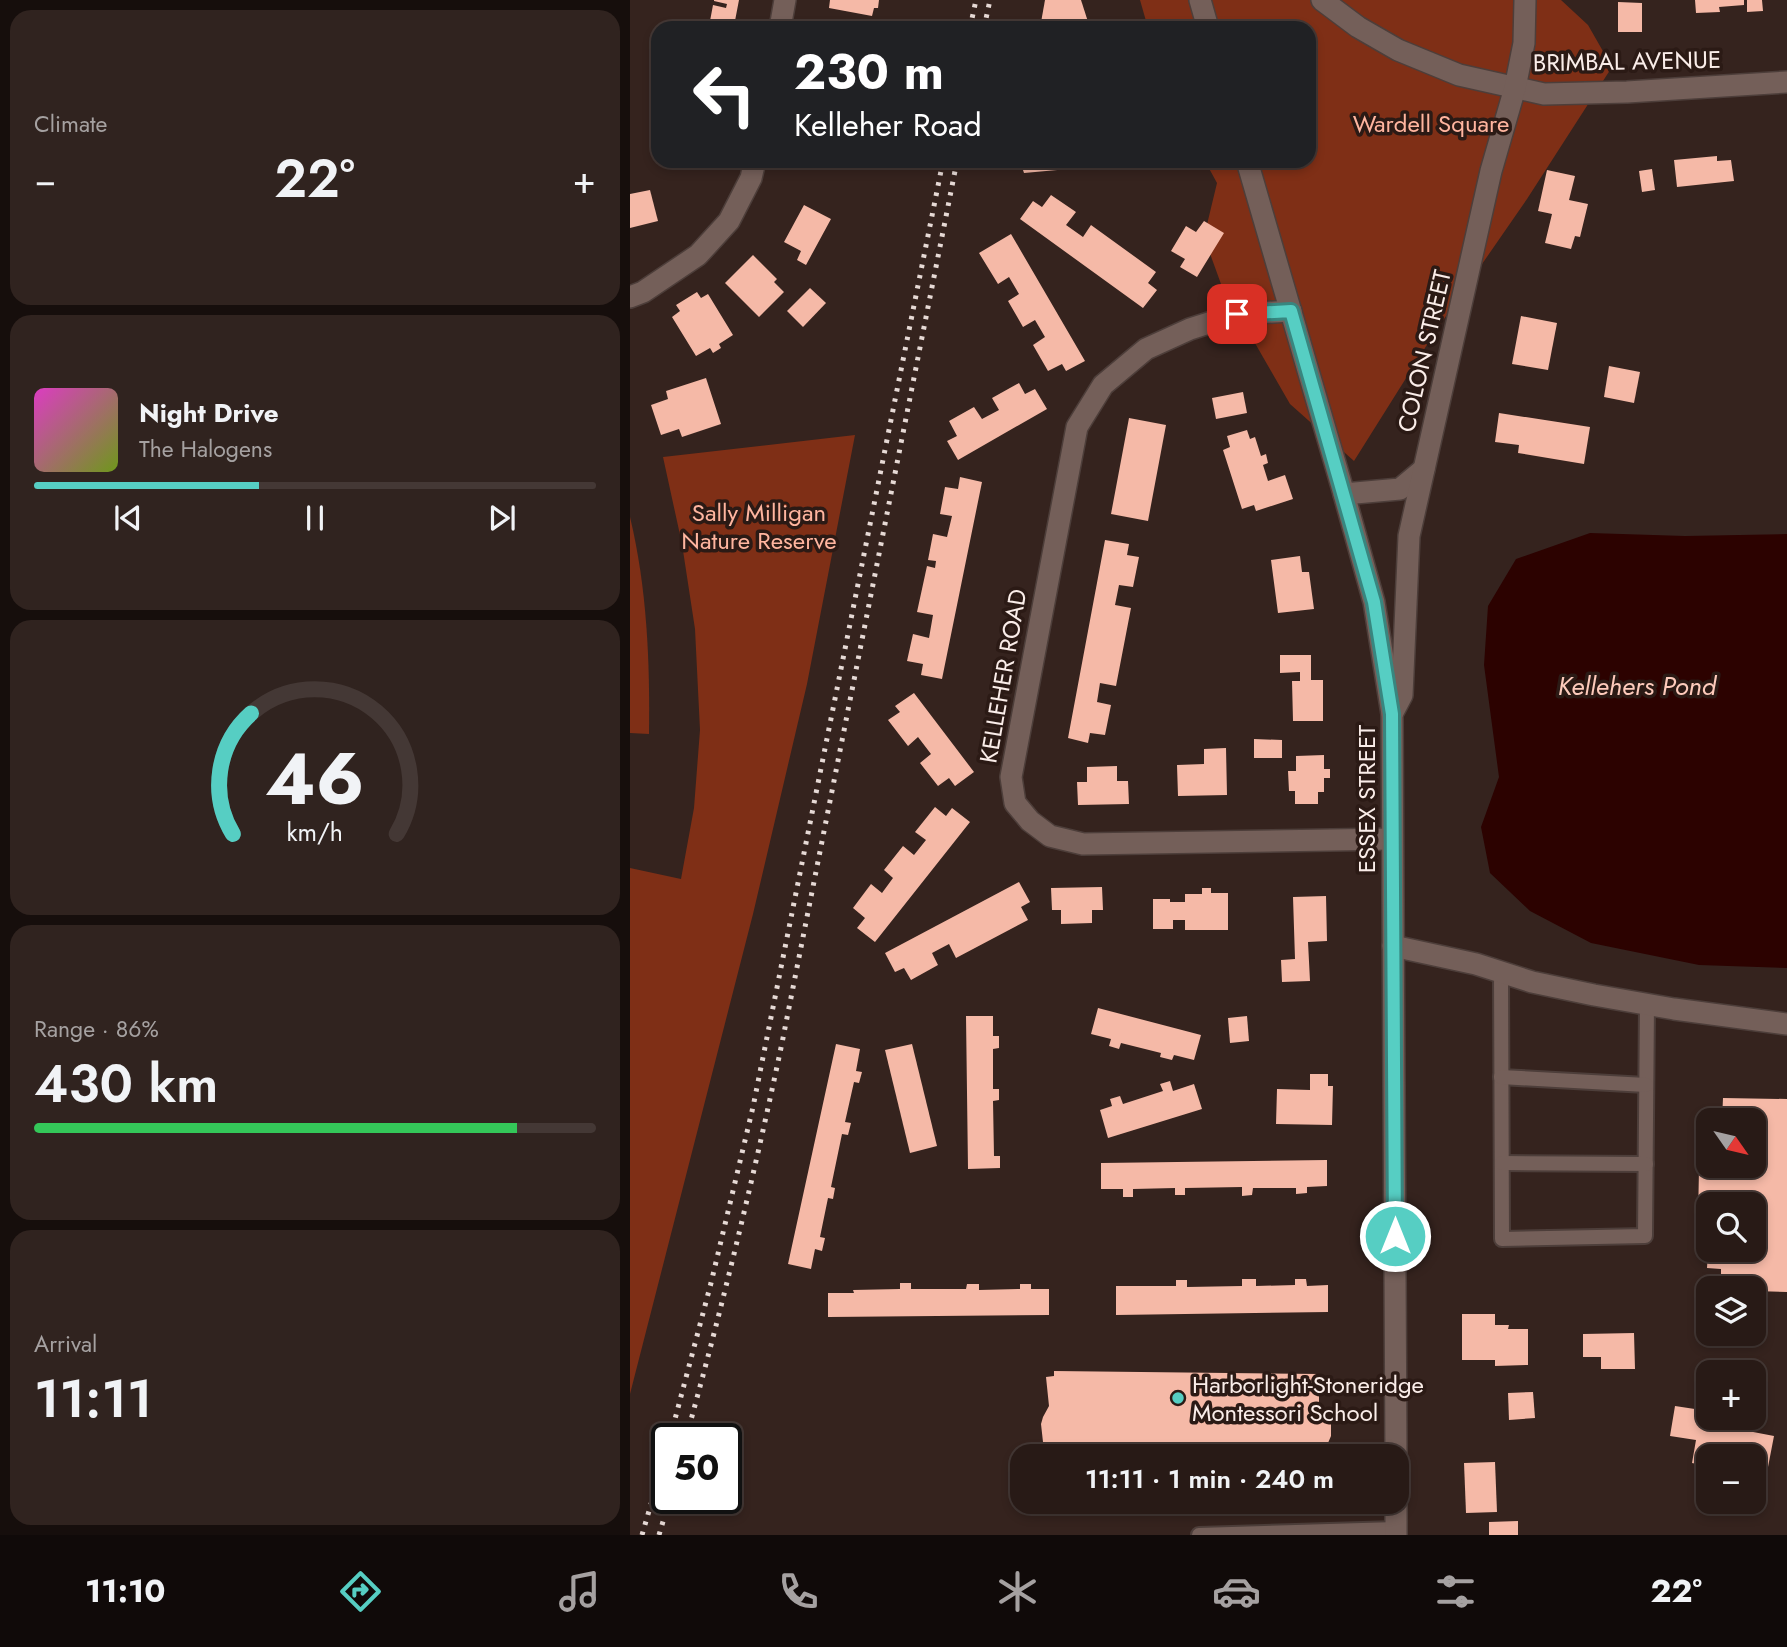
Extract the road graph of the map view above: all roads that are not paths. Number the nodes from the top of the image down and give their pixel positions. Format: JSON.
{"nodes":[{"id":1,"x":785,"y":0,"type":"edge"},
{"id":2,"x":1200,"y":0,"type":"edge"},
{"id":3,"x":1322,"y":0,"type":"edge"},
{"id":4,"x":1525,"y":0,"type":"edge"},
{"id":5,"x":781,"y":21,"type":"edge"},
{"id":6,"x":1206,"y":21,"type":"edge"},
{"id":7,"x":1787,"y":82,"type":"edge"},
{"id":8,"x":1515,"y":88,"type":"junction"},
{"id":9,"x":753,"y":168,"type":"edge"},
{"id":10,"x":1249,"y":168,"type":"edge"},
{"id":11,"x":636,"y":295,"type":"edge"},
{"id":12,"x":1291,"y":311,"type":"junction"},
{"id":13,"x":1424,"y":469,"type":"junction"},
{"id":14,"x":1344,"y":494,"type":"junction"},
{"id":15,"x":1392,"y":714,"type":"junction"},
{"id":16,"x":1392,"y":839,"type":"junction"},
{"id":17,"x":1393,"y":946,"type":"junction"},
{"id":18,"x":1501,"y":972,"type":"junction"},
{"id":19,"x":1647,"y":1004,"type":"junction"},
{"id":20,"x":1787,"y":1024,"type":"edge"},
{"id":21,"x":1501,"y":1077,"type":"junction"},
{"id":22,"x":1646,"y":1085,"type":"junction"},
{"id":23,"x":1502,"y":1163,"type":"junction"},
{"id":24,"x":1646,"y":1164,"type":"junction"},
{"id":25,"x":1396,"y":1444,"type":"edge"},
{"id":26,"x":1396,"y":1514,"type":"edge"},
{"id":27,"x":1396,"y":1532,"type":"edge"},
{"id":28,"x":1199,"y":1535,"type":"edge"}],
"edges":[{"from":1,"to":5,"type":"main road"},
{"from":2,"to":6,"type":"main road"},
{"from":3,"to":8,"type":"main road","name":"BRIMBAL AVENUE"},
{"from":4,"to":8,"type":"main road","name":"COLON STREET"},
{"from":7,"to":8,"type":"main road","name":"BRIMBAL AVENUE"},
{"from":8,"to":13,"type":"main road","name":"COLON STREET"},
{"from":9,"to":11,"type":"main road"},
{"from":10,"to":12,"type":"main road","name":"ESSEX STREET"},
{"from":12,"to":14,"type":"main road","name":"ESSEX STREET"},
{"from":12,"to":16,"type":"main road","name":"KELLEHER ROAD"},
{"from":13,"to":14,"type":"main road"},
{"from":13,"to":15,"type":"main road","name":"COLON STREET"},
{"from":14,"to":15,"type":"main road","name":"ESSEX STREET"},
{"from":15,"to":16,"type":"main road","name":"ESSEX STREET"},
{"from":16,"to":17,"type":"main road","name":"ESSEX STREET"},
{"from":17,"to":18,"type":"main road"},
{"from":17,"to":25,"type":"main road","name":"ESSEX STREET"},
{"from":18,"to":19,"type":"main road"},
{"from":18,"to":21,"type":"lane"},
{"from":19,"to":20,"type":"main road"},
{"from":19,"to":22,"type":"lane"},
{"from":21,"to":22,"type":"lane"},
{"from":21,"to":23,"type":"lane"},
{"from":22,"to":24,"type":"lane"},
{"from":23,"to":24,"type":"lane"},
{"from":23,"to":24,"type":"lane"},
{"from":26,"to":27,"type":"main road"},
{"from":27,"to":28,"type":"lane"}]}
